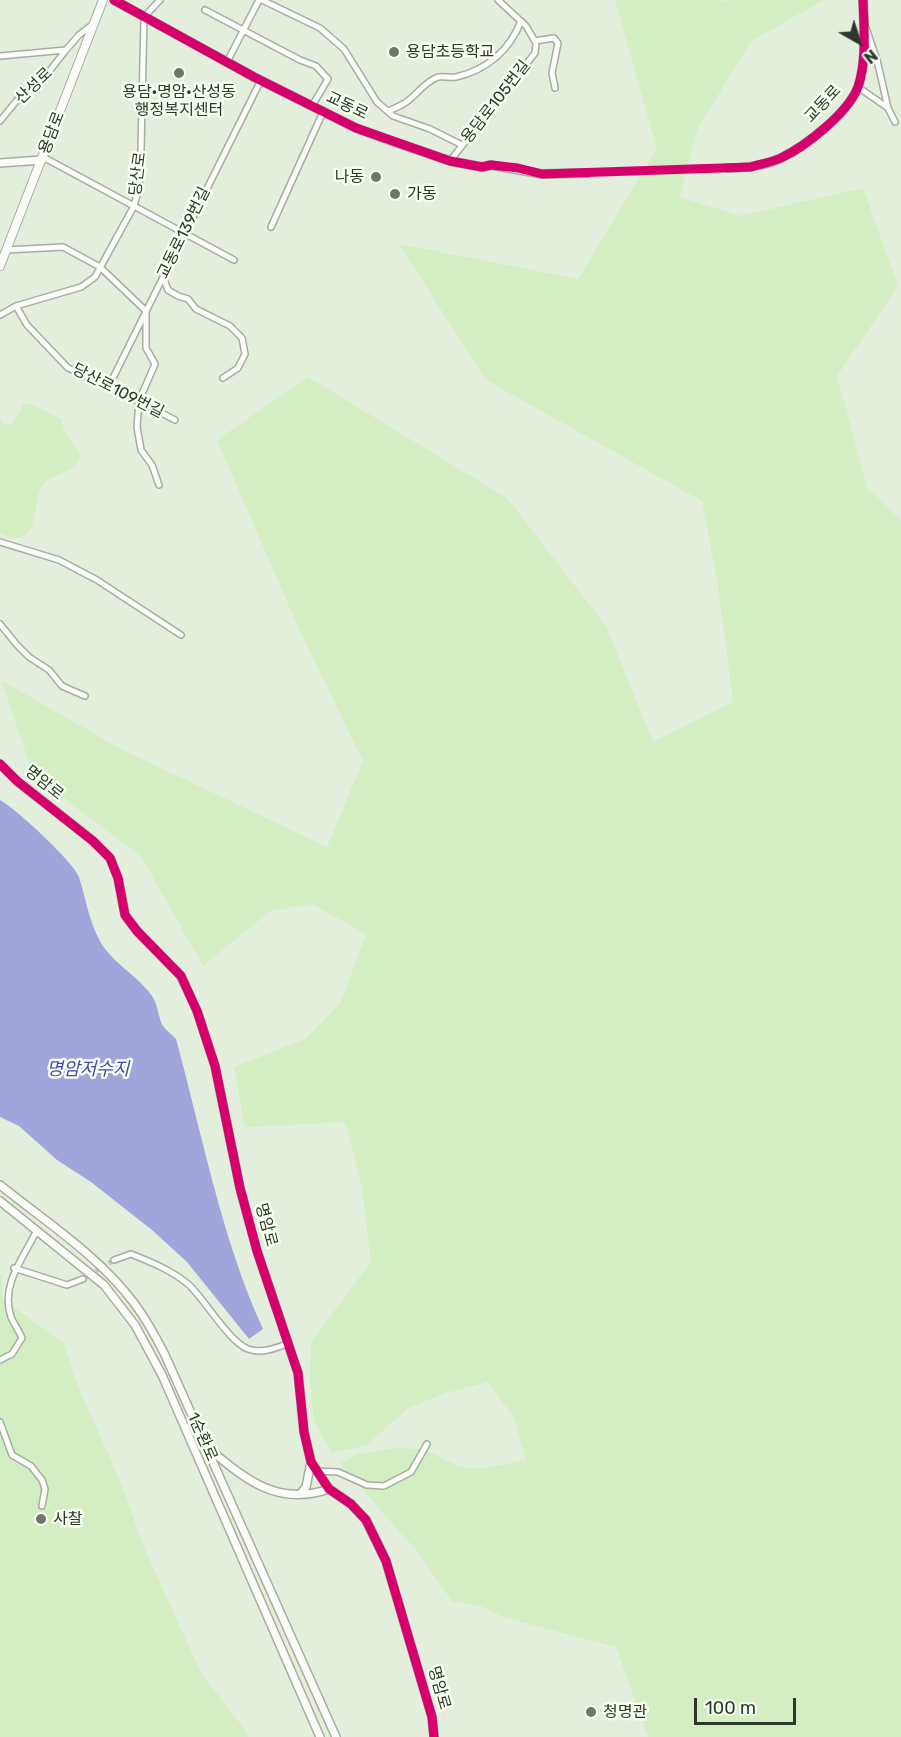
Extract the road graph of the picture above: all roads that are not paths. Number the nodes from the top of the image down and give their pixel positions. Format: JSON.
{"nodes":[{"id":1,"x":103,"y":0,"type":"edge"},
{"id":2,"x":114,"y":0,"type":"edge"},
{"id":3,"x":160,"y":0,"type":"edge"},
{"id":4,"x":260,"y":0,"type":"edge"},
{"id":5,"x":498,"y":0,"type":"edge"},
{"id":6,"x":863,"y":0,"type":"edge"},
{"id":7,"x":204,"y":10,"type":"dead end"},
{"id":8,"x":144,"y":17,"type":"junction"},
{"id":9,"x":521,"y":21,"type":"junction"},
{"id":10,"x":864,"y":21,"type":"junction"},
{"id":11,"x":93,"y":24,"type":"junction"},
{"id":12,"x":244,"y":30,"type":"junction"},
{"id":13,"x":535,"y":40,"type":"junction"},
{"id":14,"x":66,"y":50,"type":"junction"},
{"id":15,"x":0,"y":56,"type":"edge"},
{"id":16,"x":227,"y":62,"type":"junction"},
{"id":17,"x":261,"y":80,"type":"junction"},
{"id":18,"x":858,"y":87,"type":"junction"},
{"id":19,"x":555,"y":88,"type":"dead end"},
{"id":20,"x":312,"y":106,"type":"junction"},
{"id":21,"x":888,"y":108,"type":"junction"},
{"id":22,"x":388,"y":111,"type":"junction"},
{"id":23,"x":323,"y":112,"type":"junction"},
{"id":24,"x":0,"y":121,"type":"edge"},
{"id":25,"x":895,"y":122,"type":"dead end"},
{"id":26,"x":462,"y":145,"type":"junction"},
{"id":27,"x":43,"y":159,"type":"junction"},
{"id":28,"x":450,"y":162,"type":"junction"},
{"id":29,"x":0,"y":164,"type":"edge"},
{"id":30,"x":728,"y":168,"type":"tunnel mouth"},
{"id":31,"x":588,"y":173,"type":"tunnel mouth"},
{"id":32,"x":134,"y":206,"type":"junction"},
{"id":33,"x":271,"y":227,"type":"dead end"},
{"id":34,"x":184,"y":233,"type":"junction"},
{"id":35,"x":6,"y":250,"type":"junction"},
{"id":36,"x":234,"y":260,"type":"dead end"},
{"id":37,"x":0,"y":266,"type":"edge"},
{"id":38,"x":100,"y":267,"type":"junction"},
{"id":39,"x":163,"y":277,"type":"junction"},
{"id":40,"x":16,"y":306,"type":"junction"},
{"id":41,"x":146,"y":311,"type":"junction"},
{"id":42,"x":0,"y":315,"type":"edge"},
{"id":43,"x":223,"y":378,"type":"dead end"},
{"id":44,"x":109,"y":386,"type":"junction"},
{"id":45,"x":139,"y":401,"type":"junction"},
{"id":46,"x":176,"y":420,"type":"dead end"},
{"id":47,"x":159,"y":485,"type":"dead end"},
{"id":48,"x":0,"y":542,"type":"edge"},
{"id":49,"x":0,"y":624,"type":"edge"},
{"id":50,"x":181,"y":635,"type":"dead end"},
{"id":51,"x":85,"y":696,"type":"dead end"},
{"id":52,"x":2,"y":769,"type":"edge"},
{"id":53,"x":0,"y":1185,"type":"edge"},
{"id":54,"x":0,"y":1201,"type":"edge"},
{"id":55,"x":37,"y":1230,"type":"junction"},
{"id":56,"x":114,"y":1260,"type":"tunnel mouth"},
{"id":57,"x":14,"y":1268,"type":"junction"},
{"id":58,"x":83,"y":1279,"type":"tunnel mouth"},
{"id":59,"x":289,"y":1343,"type":"junction"},
{"id":60,"x":0,"y":1360,"type":"edge"},
{"id":61,"x":0,"y":1422,"type":"edge"},
{"id":62,"x":427,"y":1443,"type":"dead end"},
{"id":63,"x":205,"y":1445,"type":"junction"},
{"id":64,"x":311,"y":1462,"type":"junction"},
{"id":65,"x":317,"y":1471,"type":"junction"},
{"id":66,"x":329,"y":1489,"type":"junction"},
{"id":67,"x":300,"y":1494,"type":"junction"},
{"id":68,"x":42,"y":1506,"type":"dead end"},
{"id":69,"x":320,"y":1737,"type":"edge"},
{"id":70,"x":336,"y":1737,"type":"edge"},
{"id":71,"x":434,"y":1737,"type":"edge"}],
"edges":[{"from":1,"to":11,"type":"main road","name":"용담로"},
{"from":2,"to":8,"type":"street","name":"교동로"},
{"from":3,"to":8,"type":"street"},
{"from":4,"to":12,"type":"street"},
{"from":4,"to":22,"type":"street"},
{"from":5,"to":9,"type":"street","name":"용담로105번길"},
{"from":6,"to":10,"type":"street","name":"교동로"},
{"from":7,"to":12,"type":"street"},
{"from":8,"to":16,"type":"street","name":"교동로"},
{"from":8,"to":32,"type":"street","name":"당산로"},
{"from":9,"to":13,"type":"street","name":"용담로105번길"},
{"from":9,"to":22,"type":"street","name":"용담로105번길"},
{"from":10,"to":18,"type":"street","name":"교동로"},
{"from":10,"to":21,"type":"street"},
{"from":11,"to":14,"type":"street","name":"산성로"},
{"from":11,"to":27,"type":"main road","name":"용담로"},
{"from":12,"to":16,"type":"street"},
{"from":12,"to":20,"type":"street"},
{"from":13,"to":19,"type":"street","name":"용담로105번길"},
{"from":13,"to":26,"type":"street","name":"용담로105번길"},
{"from":14,"to":15,"type":"street"},
{"from":14,"to":24,"type":"street","name":"산성로"},
{"from":16,"to":17,"type":"street","name":"교동로"},
{"from":17,"to":20,"type":"street","name":"교동로"},
{"from":17,"to":34,"type":"street","name":"교동로139번길"},
{"from":18,"to":21,"type":"street"},
{"from":18,"to":30,"type":"street","name":"교동로"},
{"from":20,"to":23,"type":"street","name":"교동로"},
{"from":21,"to":25,"type":"street"},
{"from":22,"to":26,"type":"street"},
{"from":23,"to":28,"type":"street","name":"교동로"},
{"from":23,"to":33,"type":"street"},
{"from":26,"to":28,"type":"street","name":"용담로105번길"},
{"from":27,"to":29,"type":"street"},
{"from":27,"to":32,"type":"street"},
{"from":27,"to":35,"type":"main road","name":"용담로"},
{"from":28,"to":31,"type":"street","name":"교동로"},
{"from":32,"to":34,"type":"street"},
{"from":32,"to":38,"type":"street","name":"당산로"},
{"from":34,"to":36,"type":"street"},
{"from":34,"to":39,"type":"street","name":"교동로139번길"},
{"from":35,"to":37,"type":"main road","name":"용담로"},
{"from":35,"to":38,"type":"street"},
{"from":38,"to":40,"type":"street","name":"당산로"},
{"from":38,"to":41,"type":"street"},
{"from":39,"to":41,"type":"street","name":"교동로139번길"},
{"from":39,"to":43,"type":"street"},
{"from":40,"to":42,"type":"street","name":"당산로"},
{"from":40,"to":44,"type":"street","name":"당산로109번길"},
{"from":41,"to":44,"type":"street","name":"교동로139번길"},
{"from":41,"to":45,"type":"street"},
{"from":44,"to":45,"type":"street","name":"당산로109번길"},
{"from":45,"to":46,"type":"street","name":"당산로109번길"},
{"from":45,"to":47,"type":"street"},
{"from":48,"to":50,"type":"street"},
{"from":49,"to":51,"type":"street"},
{"from":52,"to":59,"type":"street","name":"명암로"},
{"from":53,"to":63,"type":"street","name":"1순환로"},
{"from":54,"to":55,"type":"street","name":"1순환로"},
{"from":55,"to":57,"type":"street"},
{"from":55,"to":69,"type":"street","name":"1순환로"},
{"from":56,"to":59,"type":"street"},
{"from":57,"to":58,"type":"street"},
{"from":57,"to":60,"type":"street"},
{"from":59,"to":64,"type":"street","name":"명암로"},
{"from":61,"to":68,"type":"street"},
{"from":62,"to":65,"type":"street"},
{"from":63,"to":67,"type":"street"},
{"from":63,"to":70,"type":"street","name":"1순환로"},
{"from":64,"to":65,"type":"street","name":"명암로"},
{"from":64,"to":67,"type":"street"},
{"from":65,"to":66,"type":"street","name":"명암로"},
{"from":66,"to":67,"type":"street"},
{"from":66,"to":71,"type":"street","name":"명암로"}]}
